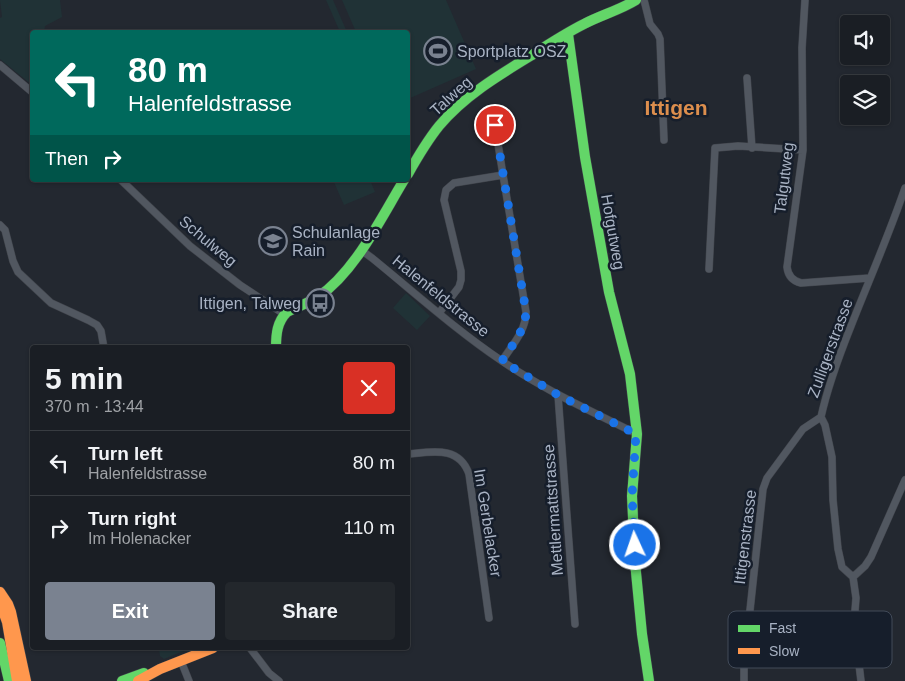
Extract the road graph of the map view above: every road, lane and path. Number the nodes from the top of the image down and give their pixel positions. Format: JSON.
{"nodes":[{"id":1,"x":636,"y":0,"type":"edge"},
{"id":2,"x":644,"y":0,"type":"edge"},
{"id":3,"x":805,"y":0,"type":"edge"},
{"id":4,"x":568,"y":34,"type":"junction"},
{"id":5,"x":0,"y":65,"type":"edge"},
{"id":6,"x":747,"y":78,"type":"dead end"},
{"id":7,"x":30,"y":90,"type":"edge"},
{"id":8,"x":495,"y":125,"type":"dead end"},
{"id":9,"x":664,"y":140,"type":"dead end"},
{"id":10,"x":752,"y":148,"type":"junction"},
{"id":11,"x":803,"y":150,"type":"junction"},
{"id":12,"x":410,"y":171,"type":"edge"},
{"id":13,"x":503,"y":175,"type":"junction"},
{"id":14,"x":123,"y":182,"type":"edge"},
{"id":15,"x":403,"y":182,"type":"edge"},
{"id":16,"x":905,"y":188,"type":"edge"},
{"id":17,"x":0,"y":225,"type":"edge"},
{"id":18,"x":361,"y":250,"type":"junction"},
{"id":19,"x":709,"y":269,"type":"dead end"},
{"id":20,"x":870,"y":278,"type":"junction"},
{"id":21,"x":439,"y":313,"type":"junction"},
{"id":22,"x":284,"y":314,"type":"junction"},
{"id":23,"x":103,"y":345,"type":"edge"},
{"id":24,"x":276,"y":345,"type":"edge"},
{"id":25,"x":502,"y":361,"type":"junction"},
{"id":26,"x":558,"y":395,"type":"junction"},
{"id":27,"x":821,"y":417,"type":"junction"},
{"id":28,"x":636,"y":434,"type":"junction"},
{"id":29,"x":410,"y":454,"type":"edge"},
{"id":30,"x":905,"y":480,"type":"edge"},
{"id":31,"x":853,"y":577,"type":"junction"},
{"id":32,"x":0,"y":592,"type":"edge"},
{"id":33,"x":0,"y":603,"type":"edge"},
{"id":34,"x":750,"y":611,"type":"edge"},
{"id":35,"x":855,"y":611,"type":"edge"},
{"id":36,"x":489,"y":618,"type":"dead end"},
{"id":37,"x":574,"y":624,"type":"dead end"},
{"id":38,"x":0,"y":643,"type":"edge"},
{"id":39,"x":208,"y":650,"type":"edge"},
{"id":40,"x":252,"y":650,"type":"edge"},
{"id":41,"x":181,"y":661,"type":"junction"},
{"id":42,"x":744,"y":668,"type":"edge"},
{"id":43,"x":859,"y":668,"type":"edge"},
{"id":44,"x":160,"y":669,"type":"junction"},
{"id":45,"x":9,"y":681,"type":"edge"},
{"id":46,"x":18,"y":681,"type":"edge"},
{"id":47,"x":26,"y":681,"type":"edge"},
{"id":48,"x":122,"y":681,"type":"edge"},
{"id":49,"x":138,"y":681,"type":"edge"},
{"id":50,"x":189,"y":681,"type":"edge"},
{"id":51,"x":279,"y":681,"type":"edge"},
{"id":52,"x":649,"y":681,"type":"edge"},
{"id":53,"x":744,"y":681,"type":"edge"},
{"id":54,"x":861,"y":681,"type":"edge"}],
"edges":[{"from":1,"to":4,"type":"street","name":"Talweg"},
{"from":2,"to":9,"type":"street"},
{"from":3,"to":11,"type":"street","name":"Talgutweg"},
{"from":4,"to":12,"type":"street","name":"Talweg"},
{"from":4,"to":28,"type":"street","name":"Hofgutweg"},
{"from":5,"to":7,"type":"street"},
{"from":6,"to":10,"type":"street"},
{"from":8,"to":13,"type":"street"},
{"from":10,"to":11,"type":"street"},
{"from":10,"to":19,"type":"street"},
{"from":11,"to":20,"type":"street","name":"Talgutweg"},
{"from":13,"to":21,"type":"street"},
{"from":13,"to":25,"type":"street"},
{"from":14,"to":22,"type":"street","name":"Schulweg"},
{"from":15,"to":18,"type":"street"},
{"from":16,"to":20,"type":"street","name":"Zulligerstrasse"},
{"from":17,"to":23,"type":"street"},
{"from":18,"to":21,"type":"street","name":"Halenfeldstrasse"},
{"from":18,"to":22,"type":"street"},
{"from":20,"to":27,"type":"street","name":"Zulligerstrasse"},
{"from":21,"to":25,"type":"street","name":"Halenfeldstrasse"},
{"from":22,"to":24,"type":"street"},
{"from":25,"to":26,"type":"street","name":"Halenfeldstrasse"},
{"from":26,"to":28,"type":"street","name":"Halenfeldstrasse"},
{"from":26,"to":37,"type":"street","name":"Mettlermattstrasse"},
{"from":27,"to":31,"type":"street","name":"Zulligerstrasse"},
{"from":27,"to":34,"type":"street","name":"Ittigenstrasse"},
{"from":28,"to":52,"type":"street","name":"Hofgutweg"},
{"from":29,"to":36,"type":"street","name":"Im Gerbelacker"},
{"from":30,"to":31,"type":"street"},
{"from":31,"to":35,"type":"street"},
{"from":32,"to":47,"type":"street"},
{"from":33,"to":46,"type":"street"},
{"from":38,"to":45,"type":"street"},
{"from":39,"to":41,"type":"street"},
{"from":40,"to":51,"type":"street"},
{"from":41,"to":44,"type":"street"},
{"from":41,"to":50,"type":"street"},
{"from":42,"to":53,"type":"street","name":"Ittigenstrasse"},
{"from":43,"to":54,"type":"street"},
{"from":44,"to":48,"type":"street"},
{"from":44,"to":49,"type":"street"}]}
